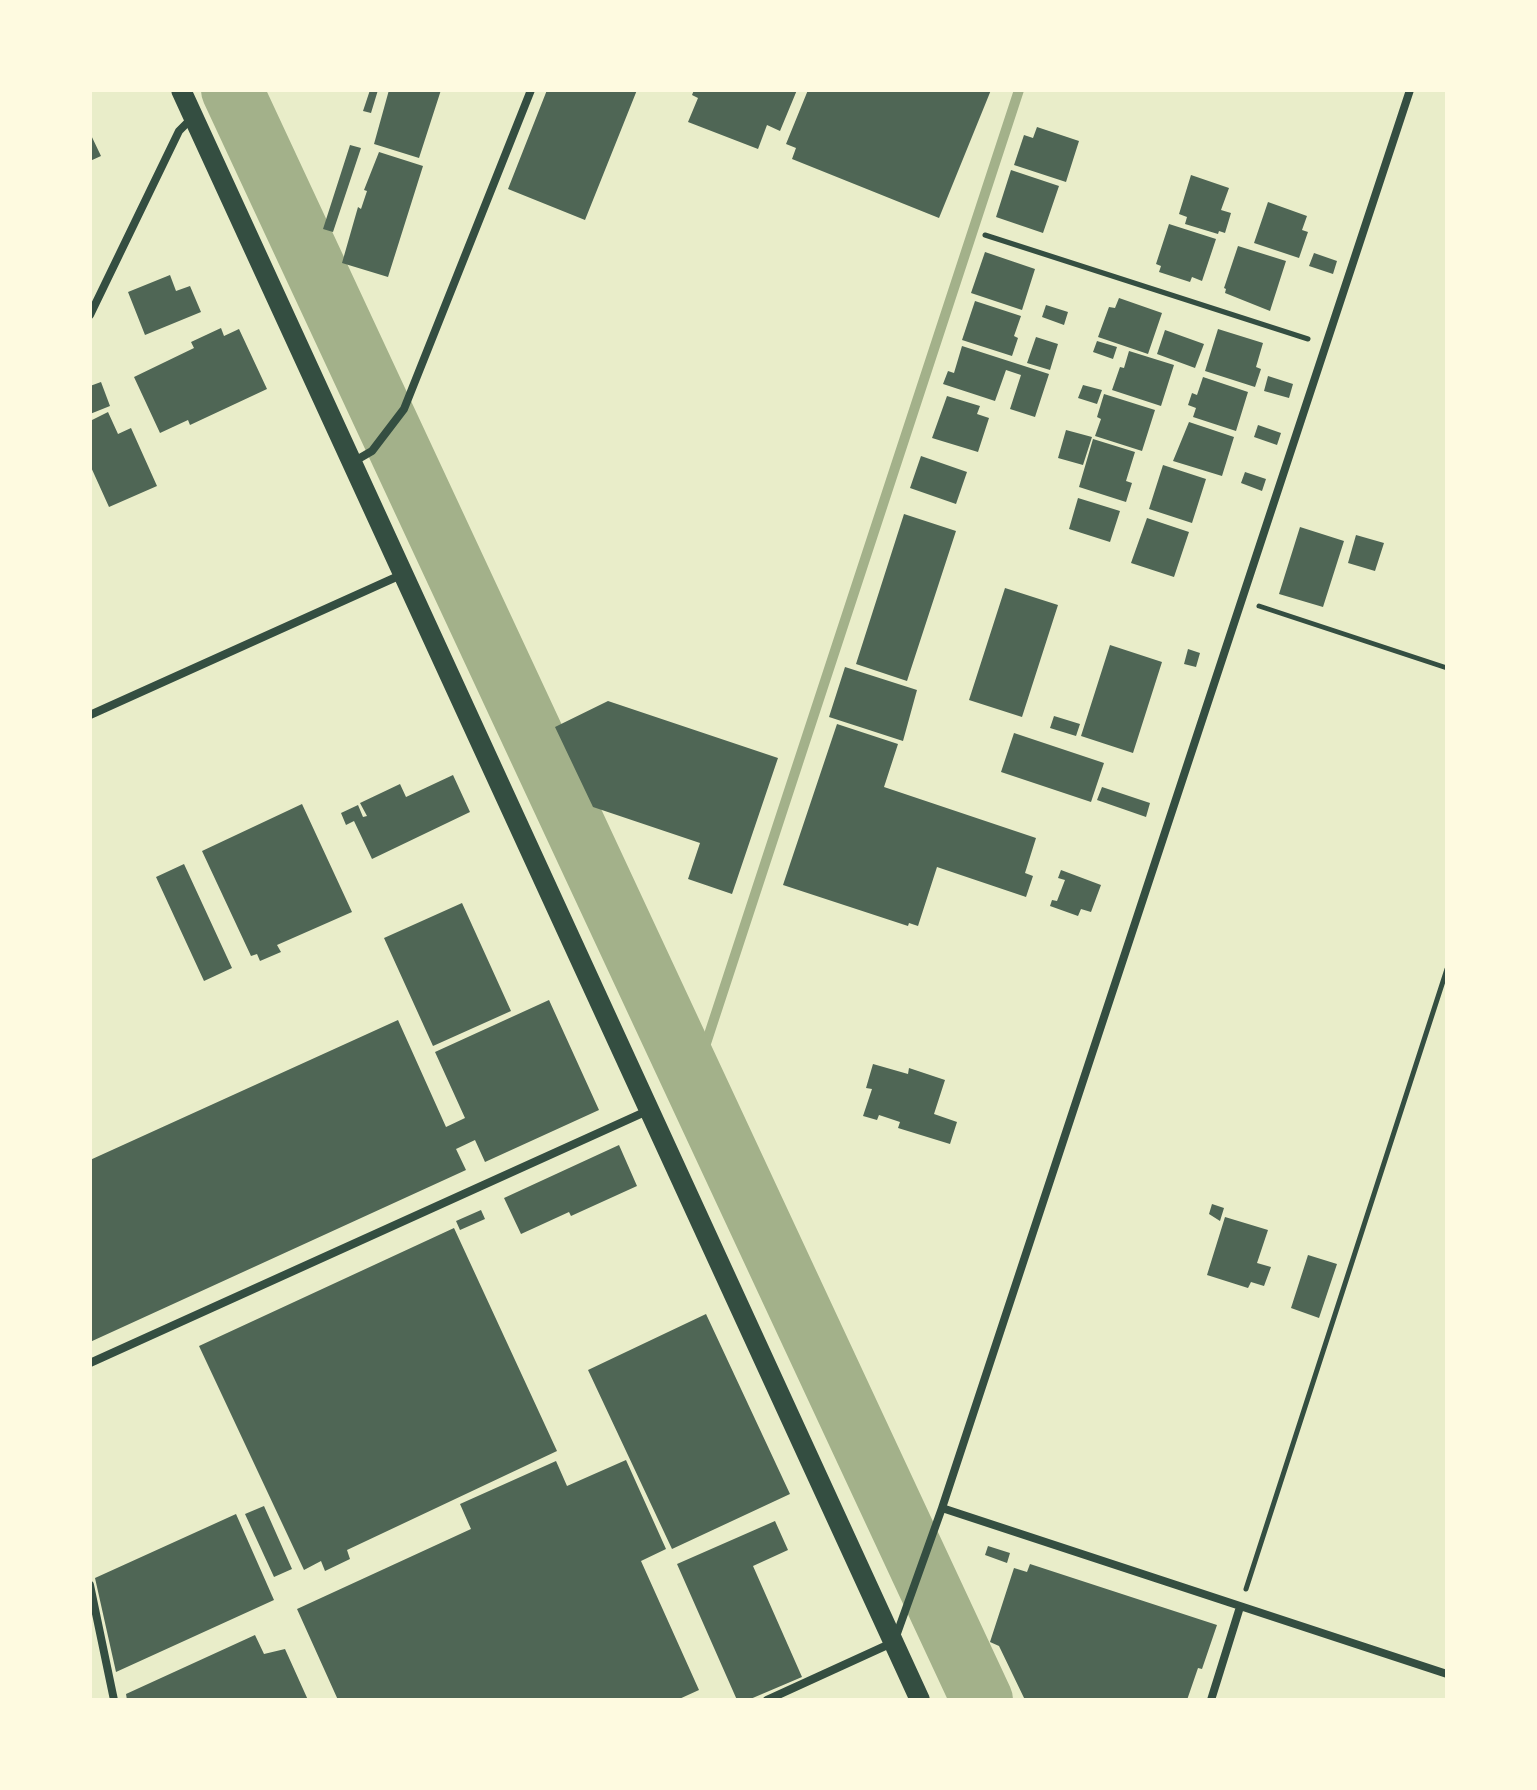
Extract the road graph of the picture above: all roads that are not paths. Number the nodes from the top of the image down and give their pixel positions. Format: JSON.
{"nodes":[{"id":1,"x":181,"y":90,"type":"edge"},
{"id":2,"x":531,"y":90,"type":"edge"},
{"id":3,"x":1410,"y":90,"type":"edge"},
{"id":4,"x":194,"y":117,"type":"junction"},
{"id":5,"x":90,"y":315,"type":"edge"},
{"id":6,"x":352,"y":463,"type":"junction"},
{"id":7,"x":403,"y":574,"type":"junction"},
{"id":8,"x":90,"y":715,"type":"edge"},
{"id":9,"x":649,"y":1110,"type":"junction"},
{"id":10,"x":90,"y":1363,"type":"edge"},
{"id":11,"x":942,"y":1508,"type":"junction"},
{"id":12,"x":90,"y":1585,"type":"edge"},
{"id":13,"x":1240,"y":1607,"type":"junction"},
{"id":14,"x":894,"y":1642,"type":"junction"},
{"id":15,"x":1447,"y":1674,"type":"edge"},
{"id":16,"x":114,"y":1700,"type":"edge"},
{"id":17,"x":767,"y":1700,"type":"edge"},
{"id":18,"x":920,"y":1700,"type":"edge"},
{"id":19,"x":1211,"y":1700,"type":"edge"}],
"edges":[{"from":1,"to":4,"type":"main road"},
{"from":2,"to":6,"type":"street"},
{"from":3,"to":11,"type":"street"},
{"from":4,"to":5,"type":"street"},
{"from":4,"to":6,"type":"main road"},
{"from":6,"to":7,"type":"main road"},
{"from":7,"to":8,"type":"street"},
{"from":7,"to":9,"type":"main road"},
{"from":9,"to":10,"type":"street"},
{"from":9,"to":14,"type":"main road"},
{"from":11,"to":13,"type":"street"},
{"from":11,"to":14,"type":"street"},
{"from":12,"to":16,"type":"street"},
{"from":13,"to":15,"type":"street"},
{"from":13,"to":19,"type":"street"},
{"from":14,"to":17,"type":"street"},
{"from":14,"to":18,"type":"main road"}]}
